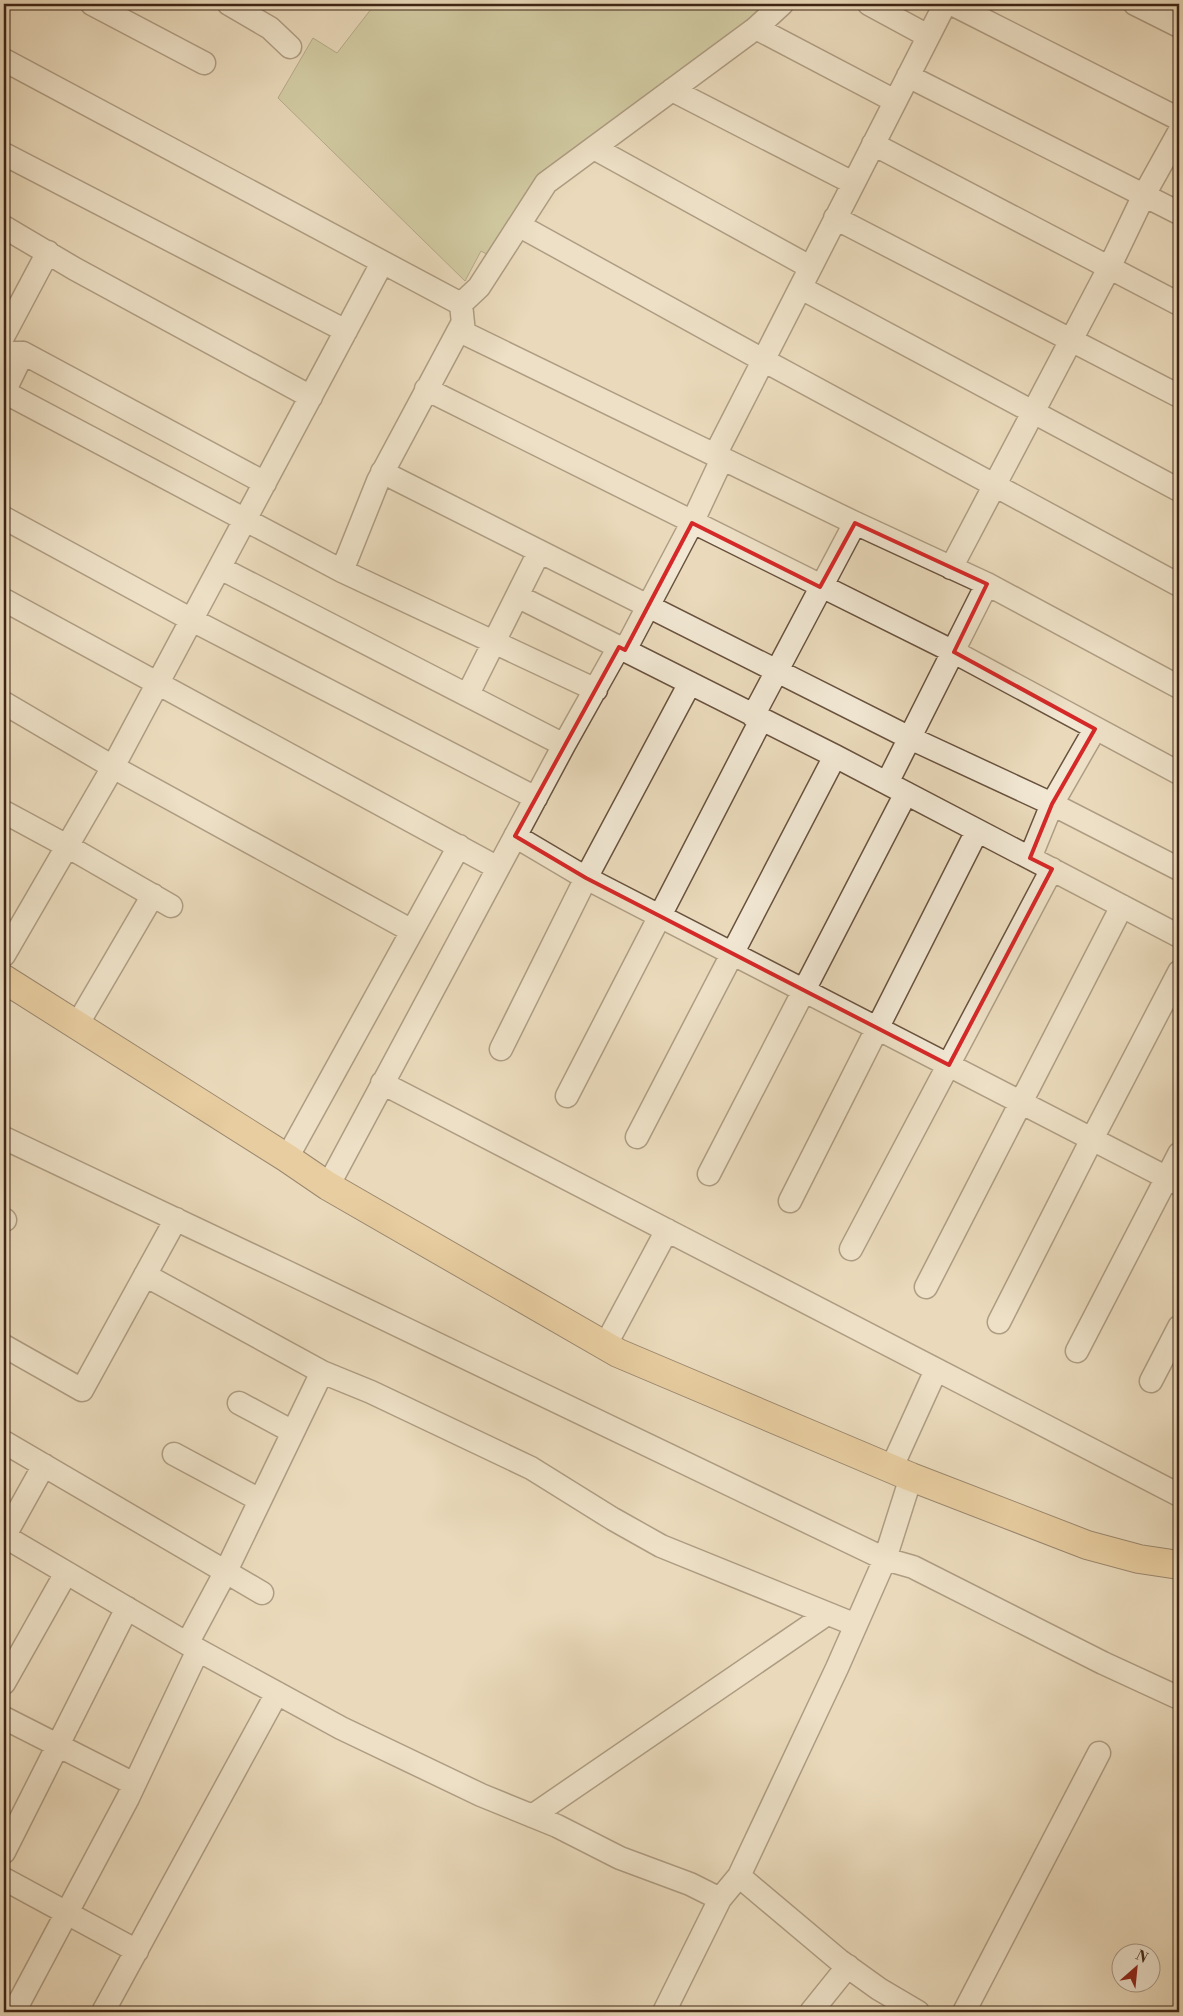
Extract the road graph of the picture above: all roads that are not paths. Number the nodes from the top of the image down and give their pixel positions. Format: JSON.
{"nodes":[{"id":1,"x":92,"y":4,"type":"edge"},
{"id":2,"x":229,"y":4,"type":"edge"},
{"id":3,"x":782,"y":4,"type":"edge"},
{"id":4,"x":869,"y":4,"type":"edge"},
{"id":5,"x":945,"y":4,"type":"edge"},
{"id":6,"x":952,"y":4,"type":"edge"},
{"id":7,"x":1135,"y":4,"type":"edge"},
{"id":8,"x":1179,"y":26,"type":"edge"},
{"id":9,"x":756,"y":28,"type":"junction"},
{"id":10,"x":928,"y":36,"type":"junction"},
{"id":11,"x":290,"y":47,"type":"dead end"},
{"id":12,"x":4,"y":60,"type":"edge"},
{"id":13,"x":204,"y":63,"type":"dead end"},
{"id":14,"x":908,"y":76,"type":"junction"},
{"id":15,"x":672,"y":90,"type":"junction"},
{"id":16,"x":894,"y":101,"type":"junction"},
{"id":17,"x":1179,"y":119,"type":"edge"},
{"id":18,"x":1179,"y":132,"type":"edge"},
{"id":19,"x":873,"y":144,"type":"junction"},
{"id":20,"x":594,"y":148,"type":"junction"},
{"id":21,"x":4,"y":154,"type":"edge"},
{"id":22,"x":853,"y":183,"type":"junction"},
{"id":23,"x":1144,"y":196,"type":"junction"},
{"id":24,"x":1179,"y":213,"type":"edge"},
{"id":25,"x":835,"y":218,"type":"junction"},
{"id":26,"x":520,"y":226,"type":"junction"},
{"id":27,"x":4,"y":227,"type":"edge"},
{"id":28,"x":48,"y":252,"type":"junction"},
{"id":29,"x":382,"y":263,"type":"junction"},
{"id":30,"x":810,"y":267,"type":"junction"},
{"id":31,"x":1109,"y":268,"type":"junction"},
{"id":32,"x":801,"y":288,"type":"junction"},
{"id":33,"x":1179,"y":304,"type":"edge"},
{"id":34,"x":11,"y":307,"type":"edge"},
{"id":35,"x":461,"y":314,"type":"junction"},
{"id":36,"x":346,"y":331,"type":"junction"},
{"id":37,"x":4,"y":335,"type":"edge"},
{"id":38,"x":1071,"y":340,"type":"junction"},
{"id":39,"x":13,"y":355,"type":"edge"},
{"id":40,"x":763,"y":360,"type":"junction"},
{"id":41,"x":426,"y":389,"type":"junction"},
{"id":42,"x":4,"y":392,"type":"edge"},
{"id":43,"x":1179,"y":396,"type":"edge"},
{"id":44,"x":311,"y":397,"type":"junction"},
{"id":45,"x":1033,"y":411,"type":"junction"},
{"id":46,"x":719,"y":457,"type":"junction"},
{"id":47,"x":382,"y":472,"type":"junction"},
{"id":48,"x":265,"y":483,"type":"junction"},
{"id":49,"x":995,"y":485,"type":"junction"},
{"id":50,"x":1179,"y":490,"type":"edge"},
{"id":51,"x":4,"y":518,"type":"edge"},
{"id":52,"x":245,"y":520,"type":"junction"},
{"id":53,"x":692,"y":523,"type":"junction"},
{"id":54,"x":855,"y":524,"type":"junction"},
{"id":55,"x":539,"y":552,"type":"junction"},
{"id":56,"x":220,"y":568,"type":"junction"},
{"id":57,"x":951,"y":568,"type":"junction"},
{"id":58,"x":342,"y":571,"type":"junction"},
{"id":59,"x":987,"y":584,"type":"junction"},
{"id":60,"x":1179,"y":585,"type":"edge"},
{"id":61,"x":820,"y":587,"type":"junction"},
{"id":62,"x":517,"y":596,"type":"junction"},
{"id":63,"x":4,"y":600,"type":"edge"},
{"id":64,"x":648,"y":606,"type":"junction"},
{"id":65,"x":192,"y":620,"type":"junction"},
{"id":66,"x":495,"y":643,"type":"junction"},
{"id":67,"x":622,"y":648,"type":"junction"},
{"id":68,"x":954,"y":652,"type":"junction"},
{"id":69,"x":776,"y":671,"type":"junction"},
{"id":70,"x":158,"y":683,"type":"junction"},
{"id":71,"x":690,"y":683,"type":"junction"},
{"id":72,"x":1179,"y":687,"type":"edge"},
{"id":73,"x":596,"y":690,"type":"junction"},
{"id":74,"x":468,"y":694,"type":"junction"},
{"id":75,"x":4,"y":703,"type":"edge"},
{"id":76,"x":757,"y":718,"type":"junction"},
{"id":77,"x":1095,"y":729,"type":"junction"},
{"id":78,"x":910,"y":738,"type":"junction"},
{"id":79,"x":564,"y":745,"type":"junction"},
{"id":80,"x":835,"y":756,"type":"junction"},
{"id":81,"x":114,"y":767,"type":"junction"},
{"id":82,"x":1179,"y":773,"type":"edge"},
{"id":83,"x":897,"y":788,"type":"junction"},
{"id":84,"x":536,"y":798,"type":"junction"},
{"id":85,"x":1052,"y":804,"type":"junction"},
{"id":86,"x":4,"y":812,"type":"edge"},
{"id":87,"x":977,"y":831,"type":"junction"},
{"id":88,"x":515,"y":836,"type":"junction"},
{"id":89,"x":68,"y":846,"type":"junction"},
{"id":90,"x":459,"y":846,"type":"junction"},
{"id":91,"x":1030,"y":858,"type":"junction"},
{"id":92,"x":498,"y":868,"type":"junction"},
{"id":93,"x":1052,"y":869,"type":"junction"},
{"id":94,"x":1179,"y":870,"type":"edge"},
{"id":95,"x":586,"y":878,"type":"junction"},
{"id":96,"x":1122,"y":906,"type":"junction"},
{"id":97,"x":659,"y":916,"type":"junction"},
{"id":98,"x":412,"y":931,"type":"junction"},
{"id":99,"x":1179,"y":936,"type":"edge"},
{"id":100,"x":731,"y":953,"type":"junction"},
{"id":101,"x":4,"y":955,"type":"edge"},
{"id":102,"x":1179,"y":972,"type":"edge"},
{"id":103,"x":4,"y":979,"type":"edge"},
{"id":104,"x":805,"y":991,"type":"junction"},
{"id":105,"x":77,"y":1025,"type":"junction"},
{"id":106,"x":876,"y":1028,"type":"junction"},
{"id":107,"x":501,"y":1049,"type":"dead end"},
{"id":108,"x":949,"y":1065,"type":"junction"},
{"id":109,"x":382,"y":1083,"type":"junction"},
{"id":110,"x":567,"y":1096,"type":"dead end"},
{"id":111,"x":1021,"y":1102,"type":"junction"},
{"id":112,"x":637,"y":1137,"type":"dead end"},
{"id":113,"x":4,"y":1138,"type":"edge"},
{"id":114,"x":1092,"y":1139,"type":"junction"},
{"id":115,"x":1179,"y":1154,"type":"edge"},
{"id":116,"x":287,"y":1158,"type":"junction"},
{"id":117,"x":709,"y":1174,"type":"dead end"},
{"id":118,"x":1173,"y":1181,"type":"edge"},
{"id":119,"x":328,"y":1186,"type":"junction"},
{"id":120,"x":790,"y":1200,"type":"dead end"},
{"id":121,"x":176,"y":1219,"type":"junction"},
{"id":122,"x":668,"y":1230,"type":"junction"},
{"id":123,"x":851,"y":1249,"type":"dead end"},
{"id":124,"x":145,"y":1275,"type":"junction"},
{"id":125,"x":926,"y":1287,"type":"dead end"},
{"id":126,"x":999,"y":1322,"type":"dead end"},
{"id":127,"x":1179,"y":1327,"type":"edge"},
{"id":128,"x":4,"y":1346,"type":"edge"},
{"id":129,"x":605,"y":1346,"type":"junction"},
{"id":130,"x":1077,"y":1351,"type":"dead end"},
{"id":131,"x":936,"y":1370,"type":"junction"},
{"id":132,"x":322,"y":1372,"type":"junction"},
{"id":133,"x":1152,"y":1381,"type":"dead end"},
{"id":134,"x":239,"y":1403,"type":"dead end"},
{"id":135,"x":293,"y":1432,"type":"junction"},
{"id":136,"x":4,"y":1442,"type":"edge"},
{"id":137,"x":174,"y":1454,"type":"dead end"},
{"id":138,"x":44,"y":1465,"type":"junction"},
{"id":139,"x":901,"y":1473,"type":"junction"},
{"id":140,"x":1179,"y":1495,"type":"edge"},
{"id":141,"x":260,"y":1500,"type":"junction"},
{"id":142,"x":4,"y":1537,"type":"edge"},
{"id":143,"x":885,"y":1559,"type":"junction"},
{"id":144,"x":1179,"y":1565,"type":"edge"},
{"id":145,"x":226,"y":1571,"type":"junction"},
{"id":146,"x":66,"y":1573,"type":"junction"},
{"id":147,"x":262,"y":1593,"type":"dead end"},
{"id":148,"x":127,"y":1608,"type":"junction"},
{"id":149,"x":827,"y":1614,"type":"junction"},
{"id":150,"x":856,"y":1625,"type":"junction"},
{"id":151,"x":193,"y":1646,"type":"junction"},
{"id":152,"x":4,"y":1683,"type":"edge"},
{"id":153,"x":277,"y":1693,"type":"junction"},
{"id":154,"x":1179,"y":1698,"type":"edge"},
{"id":155,"x":4,"y":1718,"type":"edge"},
{"id":156,"x":58,"y":1745,"type":"junction"},
{"id":157,"x":1099,"y":1753,"type":"dead end"},
{"id":158,"x":134,"y":1784,"type":"junction"},
{"id":159,"x":532,"y":1816,"type":"junction"},
{"id":160,"x":4,"y":1852,"type":"edge"},
{"id":161,"x":739,"y":1876,"type":"junction"},
{"id":162,"x":4,"y":1879,"type":"edge"},
{"id":163,"x":720,"y":1898,"type":"junction"},
{"id":164,"x":66,"y":1912,"type":"junction"},
{"id":165,"x":137,"y":1951,"type":"junction"},
{"id":166,"x":848,"y":1966,"type":"junction"},
{"id":167,"x":14,"y":2012,"type":"edge"},
{"id":168,"x":104,"y":2012,"type":"edge"},
{"id":169,"x":664,"y":2012,"type":"edge"},
{"id":170,"x":811,"y":2012,"type":"edge"},
{"id":171,"x":918,"y":2012,"type":"edge"},
{"id":172,"x":964,"y":2012,"type":"edge"}],
"edges":[{"from":1,"to":13,"type":"street"},
{"from":2,"to":11,"type":"street"},
{"from":3,"to":9,"type":"street"},
{"from":4,"to":10,"type":"street"},
{"from":5,"to":10,"type":"street"},
{"from":6,"to":17,"type":"street"},
{"from":7,"to":8,"type":"street"},
{"from":9,"to":15,"type":"street"},
{"from":9,"to":16,"type":"street"},
{"from":10,"to":14,"type":"street"},
{"from":12,"to":29,"type":"street"},
{"from":14,"to":16,"type":"street"},
{"from":14,"to":23,"type":"street"},
{"from":15,"to":20,"type":"street"},
{"from":15,"to":22,"type":"street"},
{"from":16,"to":19,"type":"street"},
{"from":18,"to":23,"type":"street"},
{"from":19,"to":22,"type":"street"},
{"from":19,"to":31,"type":"street"},
{"from":20,"to":26,"type":"street"},
{"from":20,"to":30,"type":"street"},
{"from":21,"to":36,"type":"street"},
{"from":22,"to":25,"type":"street"},
{"from":23,"to":24,"type":"street"},
{"from":23,"to":31,"type":"street"},
{"from":25,"to":30,"type":"street"},
{"from":25,"to":38,"type":"street"},
{"from":26,"to":35,"type":"street"},
{"from":26,"to":40,"type":"street"},
{"from":27,"to":28,"type":"street"},
{"from":28,"to":34,"type":"street"},
{"from":28,"to":44,"type":"street"},
{"from":29,"to":35,"type":"street"},
{"from":29,"to":36,"type":"street"},
{"from":30,"to":32,"type":"street"},
{"from":31,"to":33,"type":"street"},
{"from":31,"to":38,"type":"street"},
{"from":32,"to":40,"type":"street"},
{"from":32,"to":45,"type":"street"},
{"from":34,"to":37,"type":"street"},
{"from":35,"to":41,"type":"street"},
{"from":35,"to":46,"type":"street"},
{"from":36,"to":44,"type":"street"},
{"from":38,"to":43,"type":"street"},
{"from":38,"to":45,"type":"street"},
{"from":39,"to":42,"type":"street"},
{"from":39,"to":48,"type":"street"},
{"from":40,"to":46,"type":"street"},
{"from":40,"to":49,"type":"street"},
{"from":41,"to":47,"type":"street"},
{"from":41,"to":53,"type":"street"},
{"from":42,"to":52,"type":"street"},
{"from":44,"to":48,"type":"street"},
{"from":45,"to":49,"type":"street"},
{"from":45,"to":50,"type":"street"},
{"from":46,"to":53,"type":"street"},
{"from":46,"to":54,"type":"street"},
{"from":47,"to":55,"type":"street"},
{"from":47,"to":58,"type":"street"},
{"from":48,"to":52,"type":"street"},
{"from":49,"to":57,"type":"street"},
{"from":49,"to":60,"type":"street"},
{"from":51,"to":65,"type":"street"},
{"from":52,"to":56,"type":"street"},
{"from":52,"to":58,"type":"street"},
{"from":53,"to":61,"type":"street"},
{"from":53,"to":64,"type":"street"},
{"from":54,"to":57,"type":"street"},
{"from":54,"to":61,"type":"street"},
{"from":55,"to":62,"type":"street"},
{"from":55,"to":64,"type":"street"},
{"from":56,"to":65,"type":"street"},
{"from":56,"to":74,"type":"street"},
{"from":57,"to":59,"type":"street"},
{"from":58,"to":66,"type":"street"},
{"from":59,"to":68,"type":"street"},
{"from":59,"to":72,"type":"street"},
{"from":61,"to":68,"type":"street"},
{"from":61,"to":69,"type":"street"},
{"from":62,"to":66,"type":"street"},
{"from":62,"to":67,"type":"street"},
{"from":63,"to":70,"type":"street"},
{"from":64,"to":67,"type":"street"},
{"from":64,"to":69,"type":"street"},
{"from":65,"to":70,"type":"street"},
{"from":65,"to":84,"type":"street"},
{"from":66,"to":73,"type":"street"},
{"from":66,"to":74,"type":"street"},
{"from":67,"to":71,"type":"street"},
{"from":67,"to":73,"type":"street"},
{"from":68,"to":77,"type":"street"},
{"from":68,"to":78,"type":"street"},
{"from":69,"to":76,"type":"street"},
{"from":69,"to":78,"type":"street"},
{"from":70,"to":81,"type":"street"},
{"from":70,"to":90,"type":"street"},
{"from":71,"to":76,"type":"street"},
{"from":71,"to":95,"type":"street"},
{"from":73,"to":79,"type":"street"},
{"from":74,"to":79,"type":"street"},
{"from":75,"to":81,"type":"street"},
{"from":76,"to":80,"type":"street"},
{"from":76,"to":97,"type":"street"},
{"from":77,"to":82,"type":"street"},
{"from":77,"to":85,"type":"street"},
{"from":78,"to":83,"type":"street"},
{"from":78,"to":85,"type":"street"},
{"from":79,"to":84,"type":"street"},
{"from":80,"to":83,"type":"street"},
{"from":80,"to":100,"type":"street"},
{"from":81,"to":89,"type":"street"},
{"from":81,"to":98,"type":"street"},
{"from":83,"to":87,"type":"street"},
{"from":83,"to":104,"type":"street"},
{"from":84,"to":88,"type":"street"},
{"from":85,"to":91,"type":"street"},
{"from":85,"to":94,"type":"street"},
{"from":86,"to":89,"type":"street"},
{"from":87,"to":91,"type":"street"},
{"from":87,"to":106,"type":"street"},
{"from":88,"to":92,"type":"street"},
{"from":88,"to":95,"type":"street"},
{"from":89,"to":101,"type":"street"},
{"from":89,"to":105,"type":"street"},
{"from":90,"to":92,"type":"street"},
{"from":90,"to":98,"type":"street"},
{"from":91,"to":93,"type":"street"},
{"from":92,"to":109,"type":"street"},
{"from":93,"to":96,"type":"street"},
{"from":93,"to":108,"type":"street"},
{"from":95,"to":97,"type":"street"},
{"from":95,"to":107,"type":"street"},
{"from":96,"to":99,"type":"street"},
{"from":96,"to":111,"type":"street"},
{"from":97,"to":100,"type":"street"},
{"from":97,"to":110,"type":"street"},
{"from":98,"to":116,"type":"street"},
{"from":100,"to":104,"type":"street"},
{"from":100,"to":112,"type":"street"},
{"from":102,"to":114,"type":"street"},
{"from":103,"to":105,"type":"main road"},
{"from":104,"to":106,"type":"street"},
{"from":104,"to":117,"type":"street"},
{"from":105,"to":116,"type":"main road"},
{"from":106,"to":108,"type":"street"},
{"from":106,"to":120,"type":"street"},
{"from":108,"to":111,"type":"street"},
{"from":108,"to":123,"type":"street"},
{"from":109,"to":119,"type":"street"},
{"from":109,"to":122,"type":"street"},
{"from":111,"to":114,"type":"street"},
{"from":111,"to":125,"type":"street"},
{"from":113,"to":121,"type":"street"},
{"from":114,"to":118,"type":"street"},
{"from":114,"to":126,"type":"street"},
{"from":115,"to":118,"type":"street"},
{"from":116,"to":119,"type":"main road"},
{"from":118,"to":130,"type":"street"},
{"from":119,"to":129,"type":"main road"},
{"from":121,"to":124,"type":"street"},
{"from":121,"to":143,"type":"street"},
{"from":122,"to":129,"type":"street"},
{"from":122,"to":131,"type":"street"},
{"from":124,"to":128,"type":"street"},
{"from":124,"to":132,"type":"street"},
{"from":127,"to":133,"type":"street"},
{"from":129,"to":139,"type":"main road"},
{"from":131,"to":139,"type":"street"},
{"from":131,"to":140,"type":"street"},
{"from":132,"to":135,"type":"street"},
{"from":132,"to":149,"type":"street"},
{"from":134,"to":135,"type":"street"},
{"from":135,"to":141,"type":"street"},
{"from":136,"to":138,"type":"street"},
{"from":137,"to":141,"type":"street"},
{"from":138,"to":142,"type":"street"},
{"from":138,"to":145,"type":"street"},
{"from":139,"to":143,"type":"street"},
{"from":139,"to":144,"type":"main road"},
{"from":141,"to":145,"type":"street"},
{"from":142,"to":146,"type":"street"},
{"from":143,"to":150,"type":"street"},
{"from":143,"to":154,"type":"street"},
{"from":145,"to":147,"type":"street"},
{"from":145,"to":151,"type":"street"},
{"from":146,"to":148,"type":"street"},
{"from":146,"to":152,"type":"street"},
{"from":148,"to":151,"type":"street"},
{"from":148,"to":156,"type":"street"},
{"from":149,"to":150,"type":"street"},
{"from":149,"to":159,"type":"street"},
{"from":150,"to":161,"type":"street"},
{"from":151,"to":153,"type":"street"},
{"from":151,"to":158,"type":"street"},
{"from":153,"to":159,"type":"street"},
{"from":153,"to":165,"type":"street"},
{"from":155,"to":156,"type":"street"},
{"from":156,"to":158,"type":"street"},
{"from":156,"to":160,"type":"street"},
{"from":157,"to":172,"type":"street"},
{"from":158,"to":164,"type":"street"},
{"from":159,"to":163,"type":"street"},
{"from":161,"to":163,"type":"street"},
{"from":161,"to":166,"type":"street"},
{"from":162,"to":164,"type":"street"},
{"from":163,"to":169,"type":"street"},
{"from":164,"to":165,"type":"street"},
{"from":164,"to":167,"type":"street"},
{"from":165,"to":168,"type":"street"},
{"from":166,"to":170,"type":"street"},
{"from":166,"to":171,"type":"street"}]}
